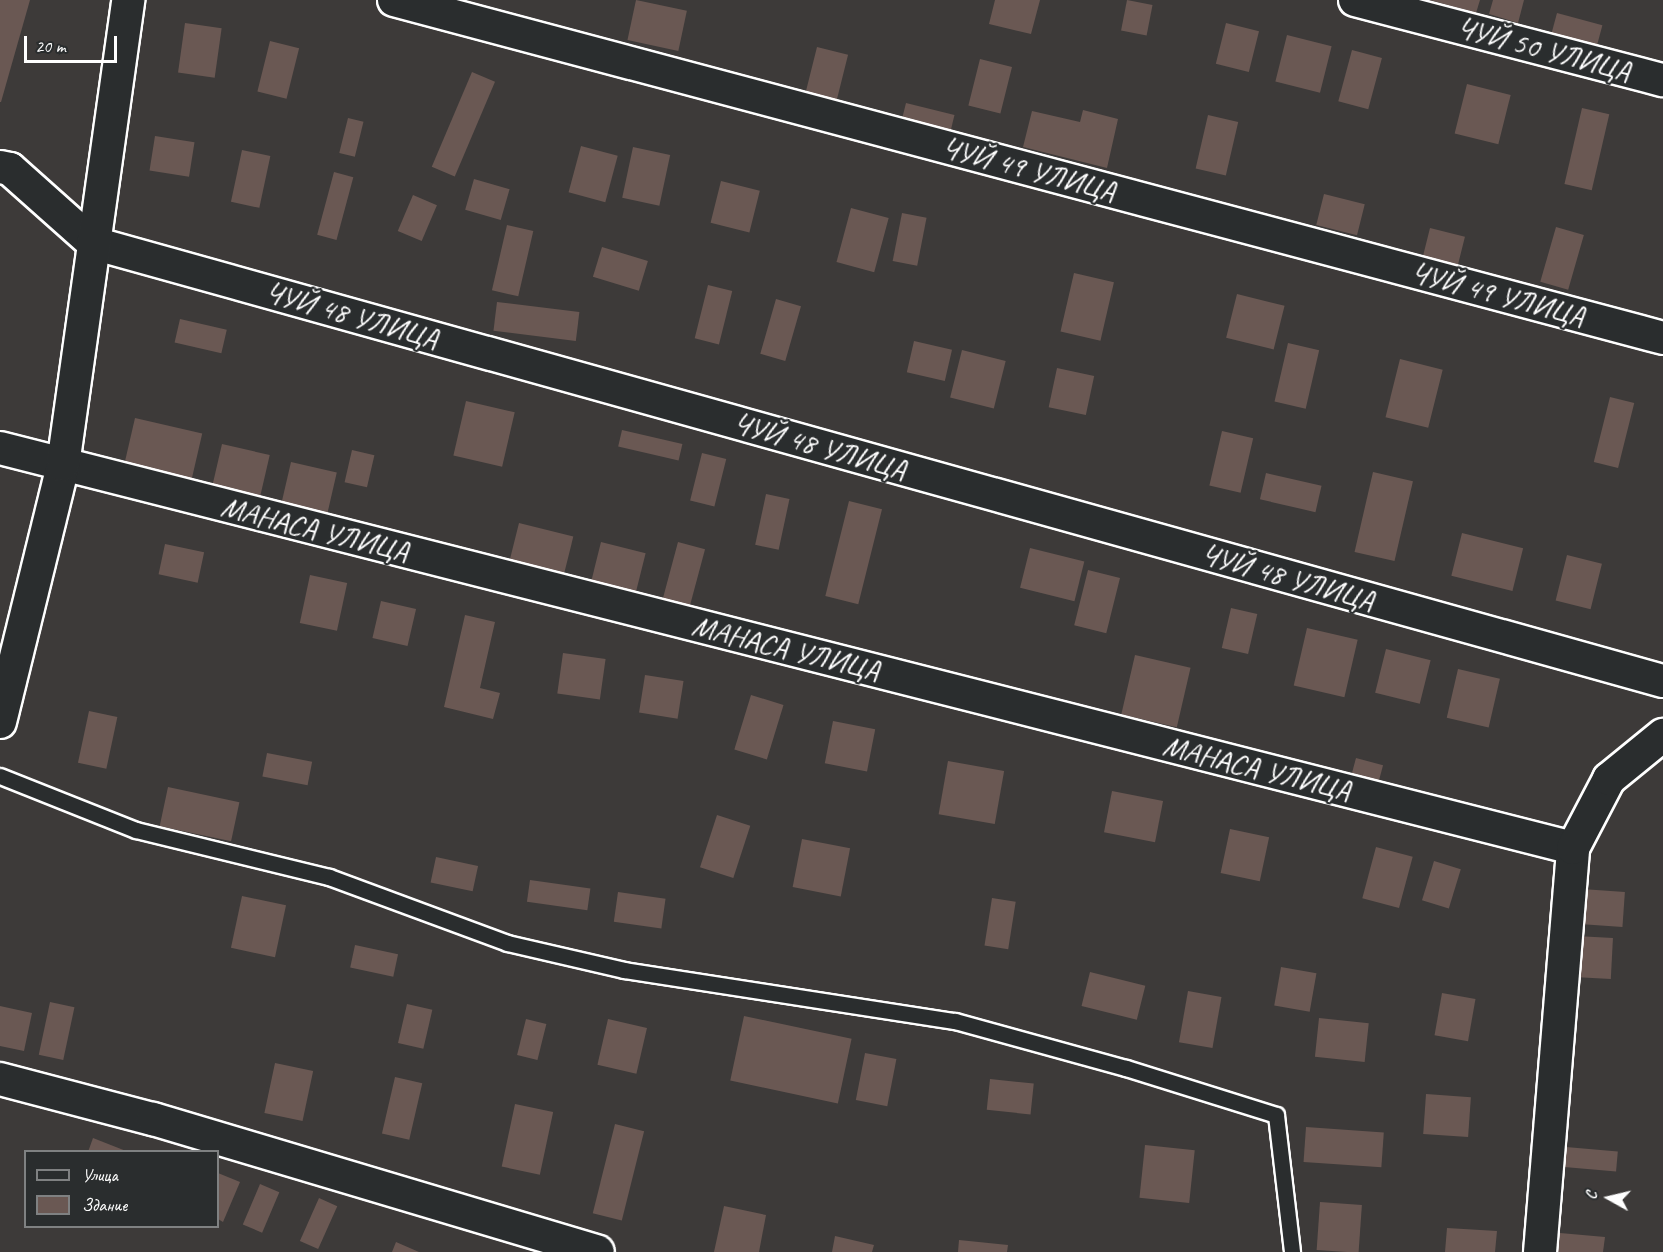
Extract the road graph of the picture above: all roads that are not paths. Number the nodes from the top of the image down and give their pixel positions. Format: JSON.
{"nodes":[{"id":1,"x":128,"y":0,"type":"edge"},
{"id":2,"x":394,"y":0,"type":"edge"},
{"id":3,"x":1355,"y":0,"type":"edge"},
{"id":4,"x":1663,"y":80,"type":"edge"},
{"id":5,"x":0,"y":167,"type":"edge"},
{"id":6,"x":93,"y":243,"type":"junction"},
{"id":7,"x":1663,"y":338,"type":"edge"},
{"id":8,"x":0,"y":448,"type":"edge"},
{"id":9,"x":63,"y":465,"type":"junction"},
{"id":10,"x":1663,"y":681,"type":"edge"},
{"id":11,"x":0,"y":722,"type":"edge"},
{"id":12,"x":1663,"y":735,"type":"edge"},
{"id":13,"x":0,"y":776,"type":"edge"},
{"id":14,"x":1573,"y":848,"type":"junction"},
{"id":15,"x":0,"y":1079,"type":"edge"},
{"id":16,"x":598,"y":1252,"type":"edge"},
{"id":17,"x":1292,"y":1252,"type":"edge"},
{"id":18,"x":1540,"y":1252,"type":"edge"}],
"edges":[{"from":1,"to":6,"type":"street"},
{"from":2,"to":7,"type":"street","name":"ЧУЙ 49 УЛИЦА"},
{"from":3,"to":4,"type":"street","name":"ЧУЙ 50 УЛИЦА"},
{"from":5,"to":6,"type":"street","name":"ЧУЙ 48 УЛИЦА"},
{"from":6,"to":9,"type":"street"},
{"from":6,"to":10,"type":"street","name":"ЧУЙ 48 УЛИЦА"},
{"from":8,"to":9,"type":"street","name":"МАНАСА УЛИЦА"},
{"from":9,"to":11,"type":"street"},
{"from":9,"to":14,"type":"street","name":"МАНАСА УЛИЦА"},
{"from":12,"to":14,"type":"street"},
{"from":13,"to":17,"type":"lane"},
{"from":14,"to":18,"type":"street"},
{"from":15,"to":16,"type":"street"}]}
